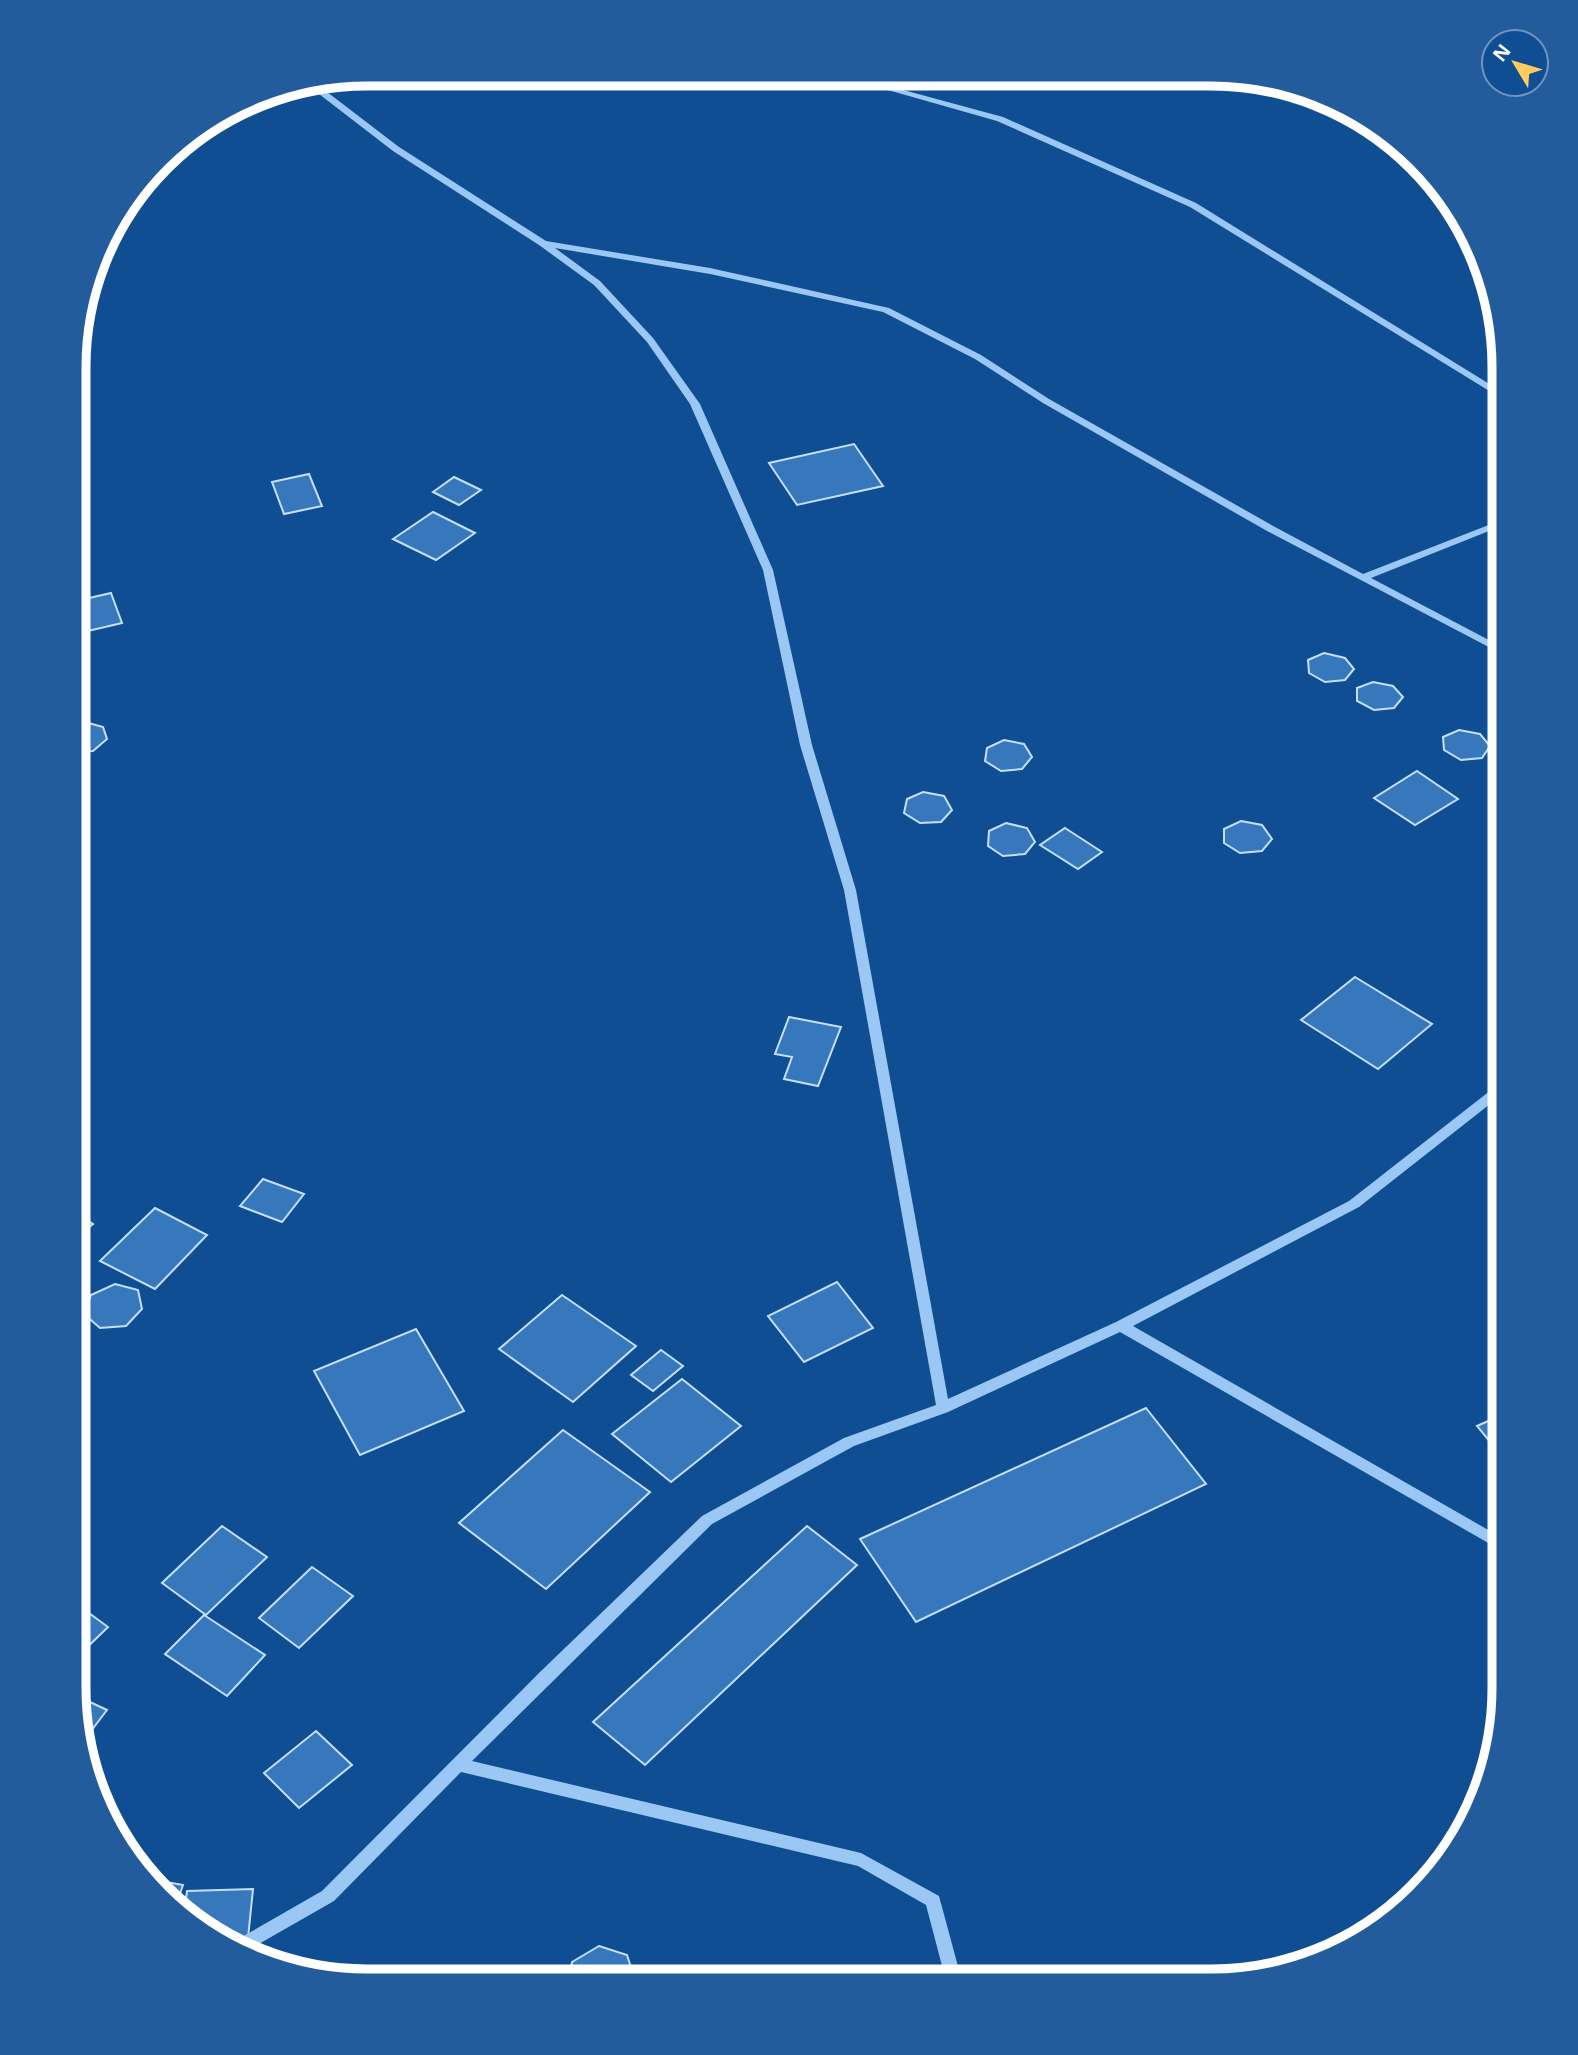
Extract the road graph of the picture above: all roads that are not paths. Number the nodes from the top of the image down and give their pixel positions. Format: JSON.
{"nodes":[{"id":1,"x":879,"y":86,"type":"edge"},
{"id":2,"x":319,"y":90,"type":"edge"},
{"id":3,"x":542,"y":243,"type":"junction"},
{"id":4,"x":1492,"y":390,"type":"edge"},
{"id":5,"x":1492,"y":527,"type":"edge"},
{"id":6,"x":1364,"y":577,"type":"junction"},
{"id":7,"x":1492,"y":646,"type":"edge"},
{"id":8,"x":1492,"y":1095,"type":"edge"},
{"id":9,"x":1121,"y":1326,"type":"junction"},
{"id":10,"x":943,"y":1408,"type":"junction"},
{"id":11,"x":1492,"y":1539,"type":"edge"},
{"id":12,"x":458,"y":1765,"type":"junction"},
{"id":13,"x":248,"y":1943,"type":"edge"},
{"id":14,"x":951,"y":1969,"type":"edge"}],
"edges":[{"from":1,"to":4,"type":"street"},
{"from":2,"to":3,"type":"street"},
{"from":3,"to":6,"type":"street"},
{"from":3,"to":10,"type":"street"},
{"from":5,"to":6,"type":"street"},
{"from":6,"to":7,"type":"street"},
{"from":8,"to":9,"type":"street"},
{"from":9,"to":10,"type":"street"},
{"from":9,"to":11,"type":"street"},
{"from":10,"to":12,"type":"street"},
{"from":12,"to":13,"type":"street"},
{"from":12,"to":14,"type":"street"}]}
